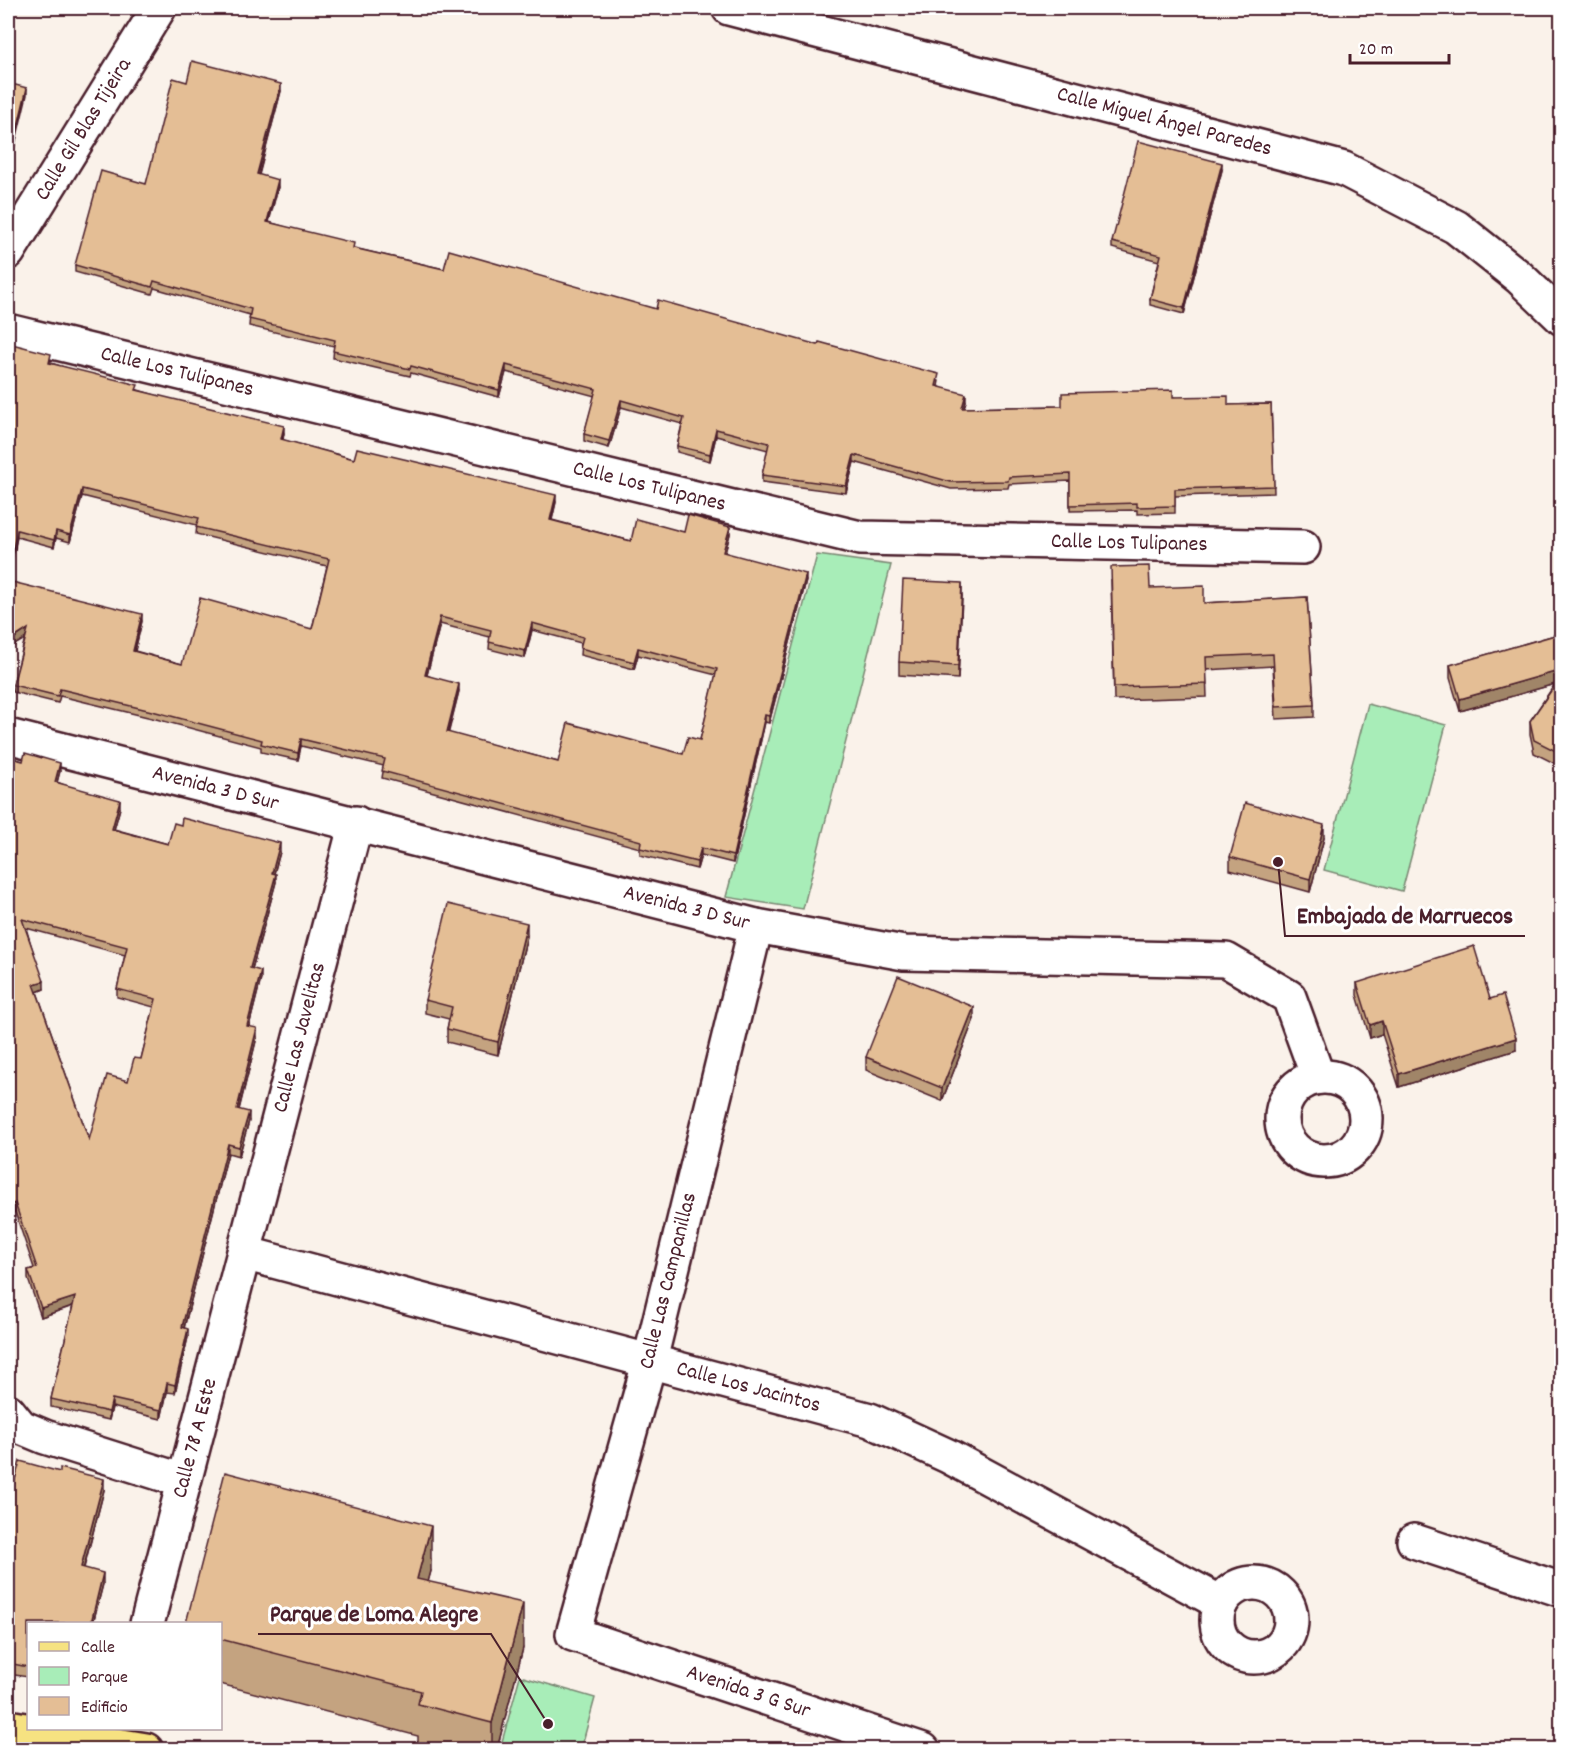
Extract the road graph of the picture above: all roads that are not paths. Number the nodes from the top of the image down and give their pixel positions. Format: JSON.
{"nodes":[{"id":1,"x":159,"y":8,"type":"edge"},
{"id":2,"x":729,"y":8,"type":"edge"},
{"id":3,"x":8,"y":252,"type":"edge"},
{"id":4,"x":1562,"y":318,"type":"edge"},
{"id":5,"x":8,"y":331,"type":"edge"},
{"id":6,"x":1303,"y":547,"type":"dead end"},
{"id":7,"x":8,"y":736,"type":"edge"},
{"id":8,"x":356,"y":823,"type":"junction"},
{"id":9,"x":756,"y":926,"type":"junction"},
{"id":10,"x":1318,"y":1077,"type":"dead end"},
{"id":11,"x":244,"y":1253,"type":"junction"},
{"id":12,"x":650,"y":1360,"type":"junction"},
{"id":13,"x":8,"y":1411,"type":"edge"},
{"id":14,"x":184,"y":1480,"type":"junction"},
{"id":15,"x":1414,"y":1541,"type":"dead end"},
{"id":16,"x":1562,"y":1590,"type":"edge"},
{"id":17,"x":1221,"y":1603,"type":"dead end"},
{"id":18,"x":147,"y":1622,"type":"edge"},
{"id":19,"x":573,"y":1634,"type":"joint"},
{"id":20,"x":29,"y":1735,"type":"edge"},
{"id":21,"x":127,"y":1741,"type":"edge"},
{"id":22,"x":923,"y":1749,"type":"edge"}],
"edges":[{"from":1,"to":3,"type":"street","name":"Calle Gil Blas Tijeira"},
{"from":2,"to":4,"type":"street","name":"Calle Miguel Ángel Paredes"},
{"from":5,"to":6,"type":"street","name":"Calle Los Tulipanes"},
{"from":7,"to":8,"type":"street","name":"Avenida 3 D Sur"},
{"from":8,"to":9,"type":"street","name":"Avenida 3 D Sur"},
{"from":8,"to":11,"type":"street","name":"Calle Las Javelitas"},
{"from":9,"to":10,"type":"street","name":"Avenida 3 D Sur"},
{"from":9,"to":12,"type":"street","name":"Calle Las Campanillas"},
{"from":11,"to":12,"type":"street","name":"Calle Los Jacintos"},
{"from":11,"to":14,"type":"street","name":"Calle 78 A Este"},
{"from":12,"to":17,"type":"street","name":"Calle Los Jacintos"},
{"from":12,"to":19,"type":"street","name":"Calle Las Campanillas"},
{"from":13,"to":14,"type":"street"},
{"from":14,"to":18,"type":"street","name":"Calle 78 A Este"},
{"from":15,"to":16,"type":"street"},
{"from":19,"to":22,"type":"street","name":"Avenida 3 G Sur"},
{"from":20,"to":21,"type":"main road"}]}
